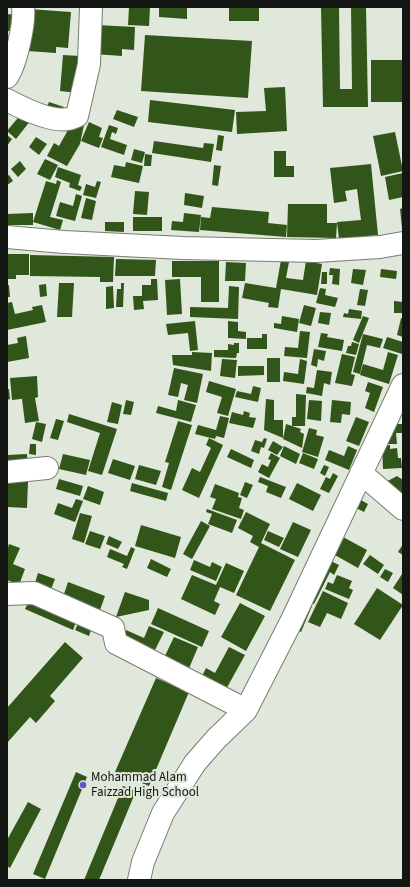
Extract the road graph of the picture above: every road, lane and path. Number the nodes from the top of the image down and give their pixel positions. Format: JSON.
{"nodes":[{"id":1,"x":23,"y":7,"type":"edge"},
{"id":2,"x":91,"y":7,"type":"edge"},
{"id":3,"x":7,"y":77,"type":"edge"},
{"id":4,"x":7,"y":100,"type":"edge"},
{"id":5,"x":7,"y":237,"type":"edge"},
{"id":6,"x":403,"y":243,"type":"edge"},
{"id":7,"x":403,"y":385,"type":"edge"},
{"id":8,"x":47,"y":468,"type":"dead end"},
{"id":9,"x":7,"y":472,"type":"edge"},
{"id":10,"x":360,"y":473,"type":"junction"},
{"id":11,"x":403,"y":509,"type":"edge"},
{"id":12,"x":7,"y":594,"type":"edge"},
{"id":13,"x":246,"y":710,"type":"junction"},
{"id":14,"x":139,"y":880,"type":"edge"}],
"edges":[{"from":1,"to":3,"type":"street"},
{"from":2,"to":4,"type":"street"},
{"from":5,"to":6,"type":"street"},
{"from":7,"to":10,"type":"street"},
{"from":8,"to":9,"type":"street"},
{"from":10,"to":11,"type":"street"},
{"from":10,"to":13,"type":"street"},
{"from":12,"to":13,"type":"street"},
{"from":13,"to":14,"type":"street"}]}
